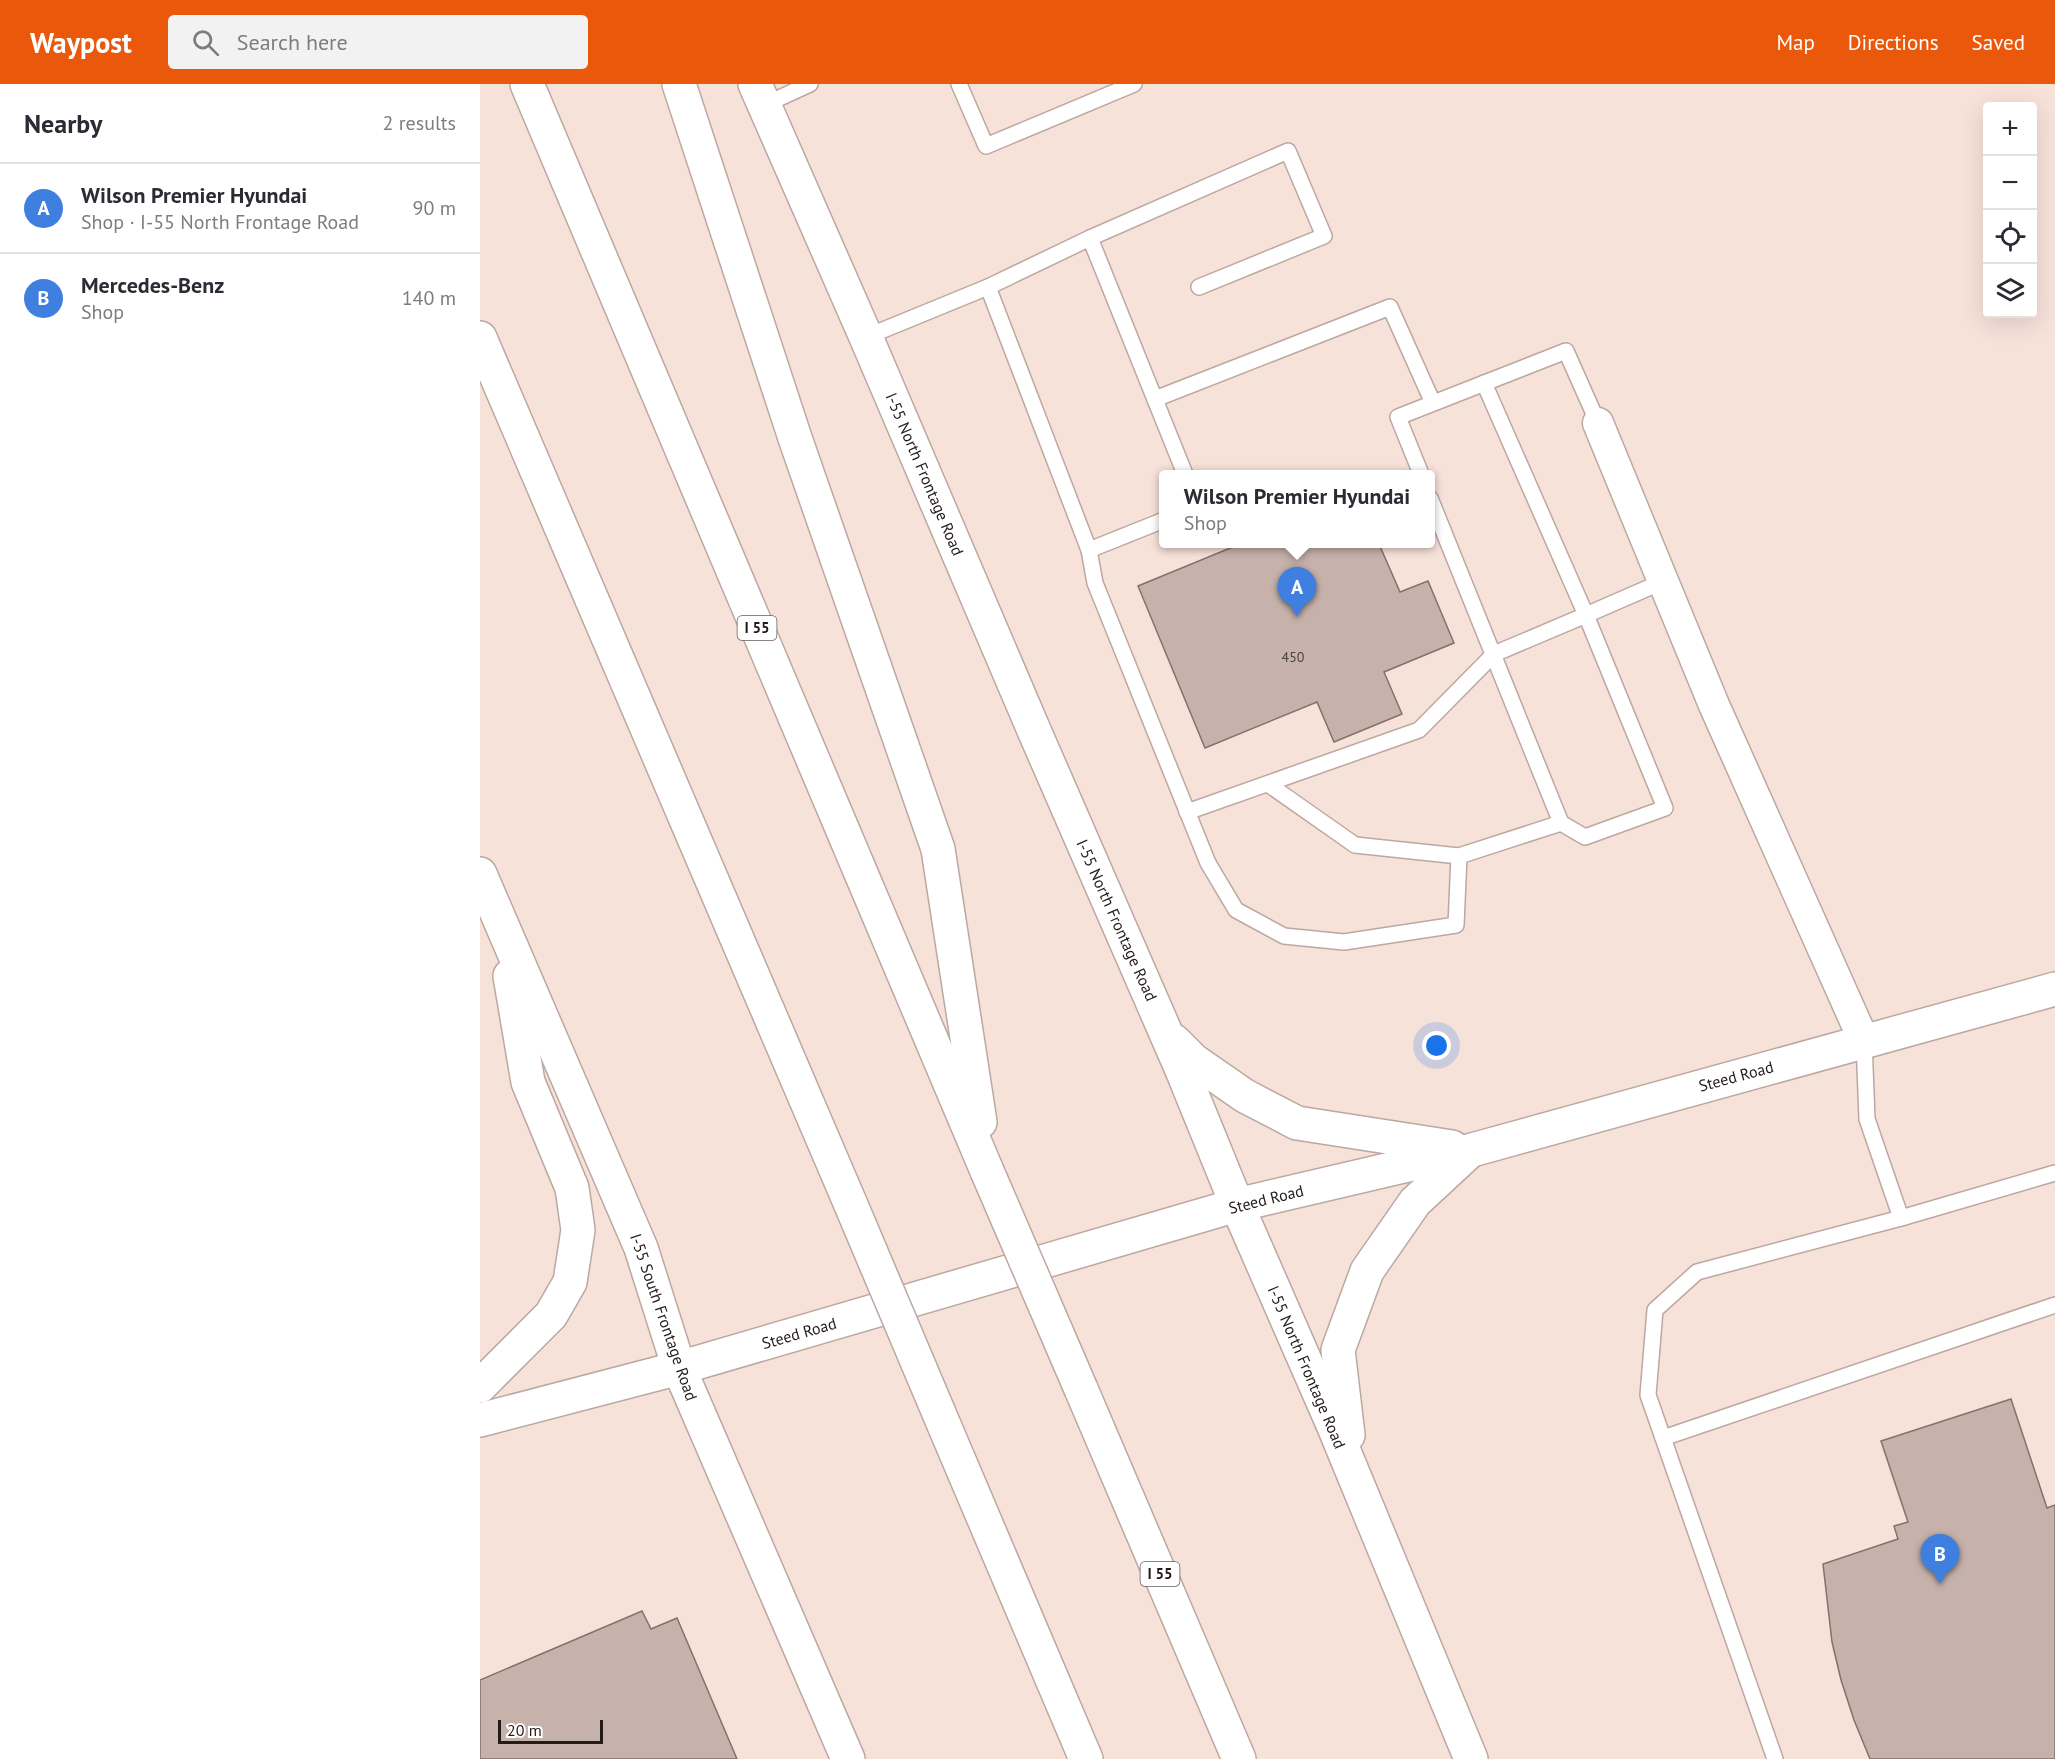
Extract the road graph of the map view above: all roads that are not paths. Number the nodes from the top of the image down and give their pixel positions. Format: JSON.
{"nodes":[{"id":1,"x":526,"y":84,"type":"edge"},
{"id":2,"x":679,"y":84,"type":"edge"},
{"id":3,"x":810,"y":84,"type":"edge"},
{"id":4,"x":959,"y":84,"type":"edge"},
{"id":5,"x":1134,"y":84,"type":"edge"},
{"id":6,"x":760,"y":95,"type":"edge"},
{"id":7,"x":1090,"y":238,"type":"junction"},
{"id":8,"x":988,"y":287,"type":"junction"},
{"id":9,"x":1199,"y":287,"type":"dead end"},
{"id":10,"x":866,"y":337,"type":"junction"},
{"id":11,"x":480,"y":338,"type":"edge"},
{"id":12,"x":1484,"y":383,"type":"junction"},
{"id":13,"x":1155,"y":399,"type":"junction"},
{"id":14,"x":1433,"y":403,"type":"junction"},
{"id":15,"x":1598,"y":423,"type":"joint"},
{"id":16,"x":1183,"y":470,"type":"edge"},
{"id":17,"x":1419,"y":470,"type":"edge"},
{"id":18,"x":1435,"y":508,"type":"edge"},
{"id":19,"x":1159,"y":522,"type":"edge"},
{"id":20,"x":1089,"y":550,"type":"junction"},
{"id":21,"x":1664,"y":581,"type":"junction"},
{"id":22,"x":1586,"y":615,"type":"junction"},
{"id":23,"x":1494,"y":654,"type":"junction"},
{"id":24,"x":1268,"y":784,"type":"junction"},
{"id":25,"x":1187,"y":812,"type":"junction"},
{"id":26,"x":1561,"y":823,"type":"junction"},
{"id":27,"x":1459,"y":855,"type":"junction"},
{"id":28,"x":480,"y":874,"type":"edge"},
{"id":29,"x":502,"y":927,"type":"junction"},
{"id":30,"x":2055,"y":989,"type":"edge"},
{"id":31,"x":1165,"y":1032,"type":"junction"},
{"id":32,"x":1864,"y":1041,"type":"junction"},
{"id":33,"x":1472,"y":1150,"type":"junction"},
{"id":34,"x":987,"y":1171,"type":"junction"},
{"id":35,"x":2054,"y":1177,"type":"edge"},
{"id":36,"x":1237,"y":1205,"type":"junction"},
{"id":37,"x":1901,"y":1218,"type":"junction"},
{"id":38,"x":2055,"y":1305,"type":"edge"},
{"id":39,"x":679,"y":1368,"type":"junction"},
{"id":40,"x":480,"y":1386,"type":"edge"},
{"id":41,"x":480,"y":1420,"type":"edge"},
{"id":42,"x":1663,"y":1438,"type":"junction"},
{"id":43,"x":1353,"y":1473,"type":"junction"},
{"id":44,"x":848,"y":1759,"type":"edge"},
{"id":45,"x":1086,"y":1759,"type":"edge"},
{"id":46,"x":1239,"y":1759,"type":"edge"},
{"id":47,"x":1471,"y":1759,"type":"edge"},
{"id":48,"x":1775,"y":1759,"type":"edge"}],
"edges":[{"from":1,"to":34,"type":"main road","number":"I 55"},
{"from":2,"to":34,"type":"main road"},
{"from":3,"to":6,"type":"lane"},
{"from":4,"to":5,"type":"lane"},
{"from":6,"to":10,"type":"main road","name":"I-55 North Frontage Road"},
{"from":7,"to":8,"type":"lane"},
{"from":7,"to":9,"type":"lane"},
{"from":7,"to":13,"type":"lane"},
{"from":8,"to":10,"type":"lane"},
{"from":8,"to":20,"type":"lane"},
{"from":10,"to":31,"type":"main road","name":"I-55 North Frontage Road"},
{"from":11,"to":45,"type":"main road","bridge":true},
{"from":12,"to":14,"type":"lane"},
{"from":12,"to":15,"type":"lane"},
{"from":12,"to":22,"type":"lane"},
{"from":13,"to":14,"type":"lane"},
{"from":13,"to":16,"type":"lane"},
{"from":14,"to":17,"type":"lane"},
{"from":15,"to":21,"type":"street"},
{"from":18,"to":23,"type":"lane"},
{"from":19,"to":20,"type":"lane"},
{"from":20,"to":25,"type":"lane"},
{"from":21,"to":22,"type":"lane"},
{"from":21,"to":32,"type":"street"},
{"from":22,"to":23,"type":"lane"},
{"from":22,"to":26,"type":"lane"},
{"from":23,"to":24,"type":"lane"},
{"from":23,"to":26,"type":"lane"},
{"from":24,"to":25,"type":"lane"},
{"from":24,"to":27,"type":"lane"},
{"from":25,"to":27,"type":"lane"},
{"from":26,"to":27,"type":"lane"},
{"from":28,"to":29,"type":"main road","name":"I-55 South Frontage Road"},
{"from":29,"to":39,"type":"main road","name":"I-55 South Frontage Road"},
{"from":29,"to":40,"type":"main road"},
{"from":30,"to":32,"type":"main road","name":"Steed Road"},
{"from":31,"to":33,"type":"main road"},
{"from":31,"to":36,"type":"main road","name":"I-55 North Frontage Road"},
{"from":32,"to":33,"type":"main road","name":"Steed Road"},
{"from":32,"to":37,"type":"lane"},
{"from":33,"to":36,"type":"main road","name":"Steed Road"},
{"from":33,"to":43,"type":"main road"},
{"from":34,"to":46,"type":"main road","number":"I 55","bridge":true},
{"from":35,"to":37,"type":"lane"},
{"from":36,"to":39,"type":"main road","name":"Steed Road"},
{"from":36,"to":43,"type":"main road","name":"I-55 North Frontage Road"},
{"from":37,"to":42,"type":"lane"},
{"from":38,"to":42,"type":"lane"},
{"from":39,"to":41,"type":"main road","name":"Steed Road"},
{"from":39,"to":44,"type":"main road","name":"I-55 South Frontage Road"},
{"from":42,"to":48,"type":"lane"},
{"from":43,"to":47,"type":"main road","name":"I-55 North Frontage Road"}]}
